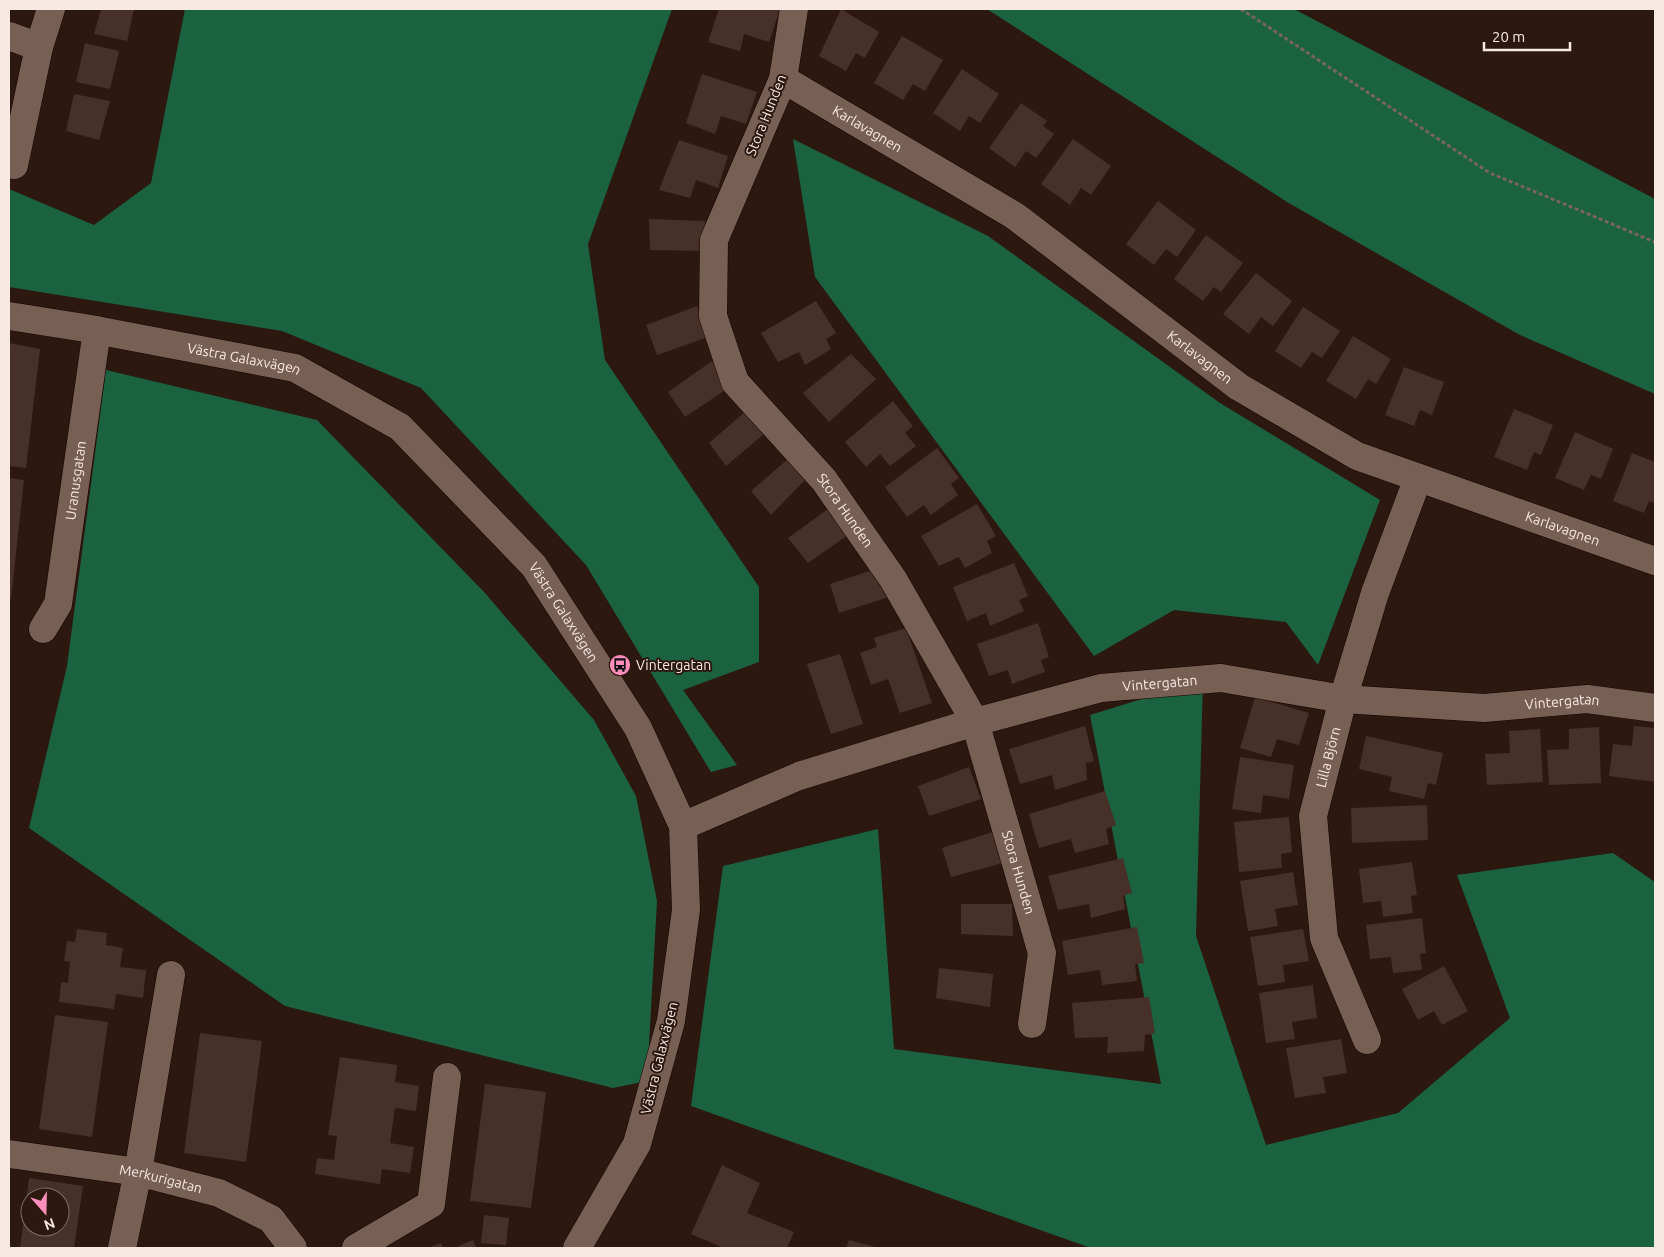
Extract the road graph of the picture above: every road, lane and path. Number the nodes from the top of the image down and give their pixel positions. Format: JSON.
{"nodes":[{"id":1,"x":52,"y":9,"type":"edge"},
{"id":2,"x":794,"y":9,"type":"edge"},
{"id":3,"x":1241,"y":9,"type":"edge"},
{"id":4,"x":9,"y":36,"type":"edge"},
{"id":5,"x":39,"y":48,"type":"junction"},
{"id":6,"x":783,"y":79,"type":"junction"},
{"id":7,"x":14,"y":165,"type":"dead end"},
{"id":8,"x":1655,"y":242,"type":"edge"},
{"id":9,"x":9,"y":316,"type":"edge"},
{"id":10,"x":97,"y":330,"type":"junction"},
{"id":11,"x":1418,"y":478,"type":"junction"},
{"id":12,"x":1655,"y":561,"type":"edge"},
{"id":13,"x":43,"y":629,"type":"dead end"},
{"id":14,"x":1343,"y":699,"type":"junction"},
{"id":15,"x":1655,"y":708,"type":"edge"},
{"id":16,"x":975,"y":722,"type":"junction"},
{"id":17,"x":683,"y":826,"type":"junction"},
{"id":18,"x":171,"y":976,"type":"dead end"},
{"id":19,"x":1032,"y":1024,"type":"dead end"},
{"id":20,"x":1368,"y":1040,"type":"dead end"},
{"id":21,"x":447,"y":1077,"type":"dead end"},
{"id":22,"x":9,"y":1154,"type":"edge"},
{"id":23,"x":138,"y":1172,"type":"junction"},
{"id":24,"x":122,"y":1248,"type":"edge"},
{"id":25,"x":293,"y":1248,"type":"edge"},
{"id":26,"x":356,"y":1248,"type":"edge"},
{"id":27,"x":578,"y":1248,"type":"edge"}],
"edges":[{"from":1,"to":5,"type":"street"},
{"from":2,"to":6,"type":"street","name":"Stora Hunden"},
{"from":3,"to":8,"type":"path"},
{"from":4,"to":5,"type":"street"},
{"from":5,"to":7,"type":"street"},
{"from":6,"to":11,"type":"street","name":"Karlavagnen"},
{"from":6,"to":16,"type":"street","name":"Stora Hunden"},
{"from":9,"to":10,"type":"street","name":"Västra Galaxvägen"},
{"from":10,"to":13,"type":"street","name":"Uranusgatan"},
{"from":10,"to":17,"type":"street","name":"Västra Galaxvägen"},
{"from":11,"to":12,"type":"street","name":"Karlavagnen"},
{"from":11,"to":14,"type":"street","name":"Lilla Björn"},
{"from":14,"to":15,"type":"street","name":"Vintergatan"},
{"from":14,"to":16,"type":"street","name":"Vintergatan"},
{"from":14,"to":20,"type":"street","name":"Lilla Björn"},
{"from":16,"to":17,"type":"street","name":"Vintergatan"},
{"from":16,"to":19,"type":"street","name":"Stora Hunden"},
{"from":17,"to":27,"type":"street","name":"Västra Galaxvägen"},
{"from":18,"to":23,"type":"street"},
{"from":21,"to":26,"type":"street"},
{"from":22,"to":23,"type":"street","name":"Merkurigatan"},
{"from":23,"to":24,"type":"street"},
{"from":23,"to":25,"type":"street","name":"Merkurigatan"}]}
